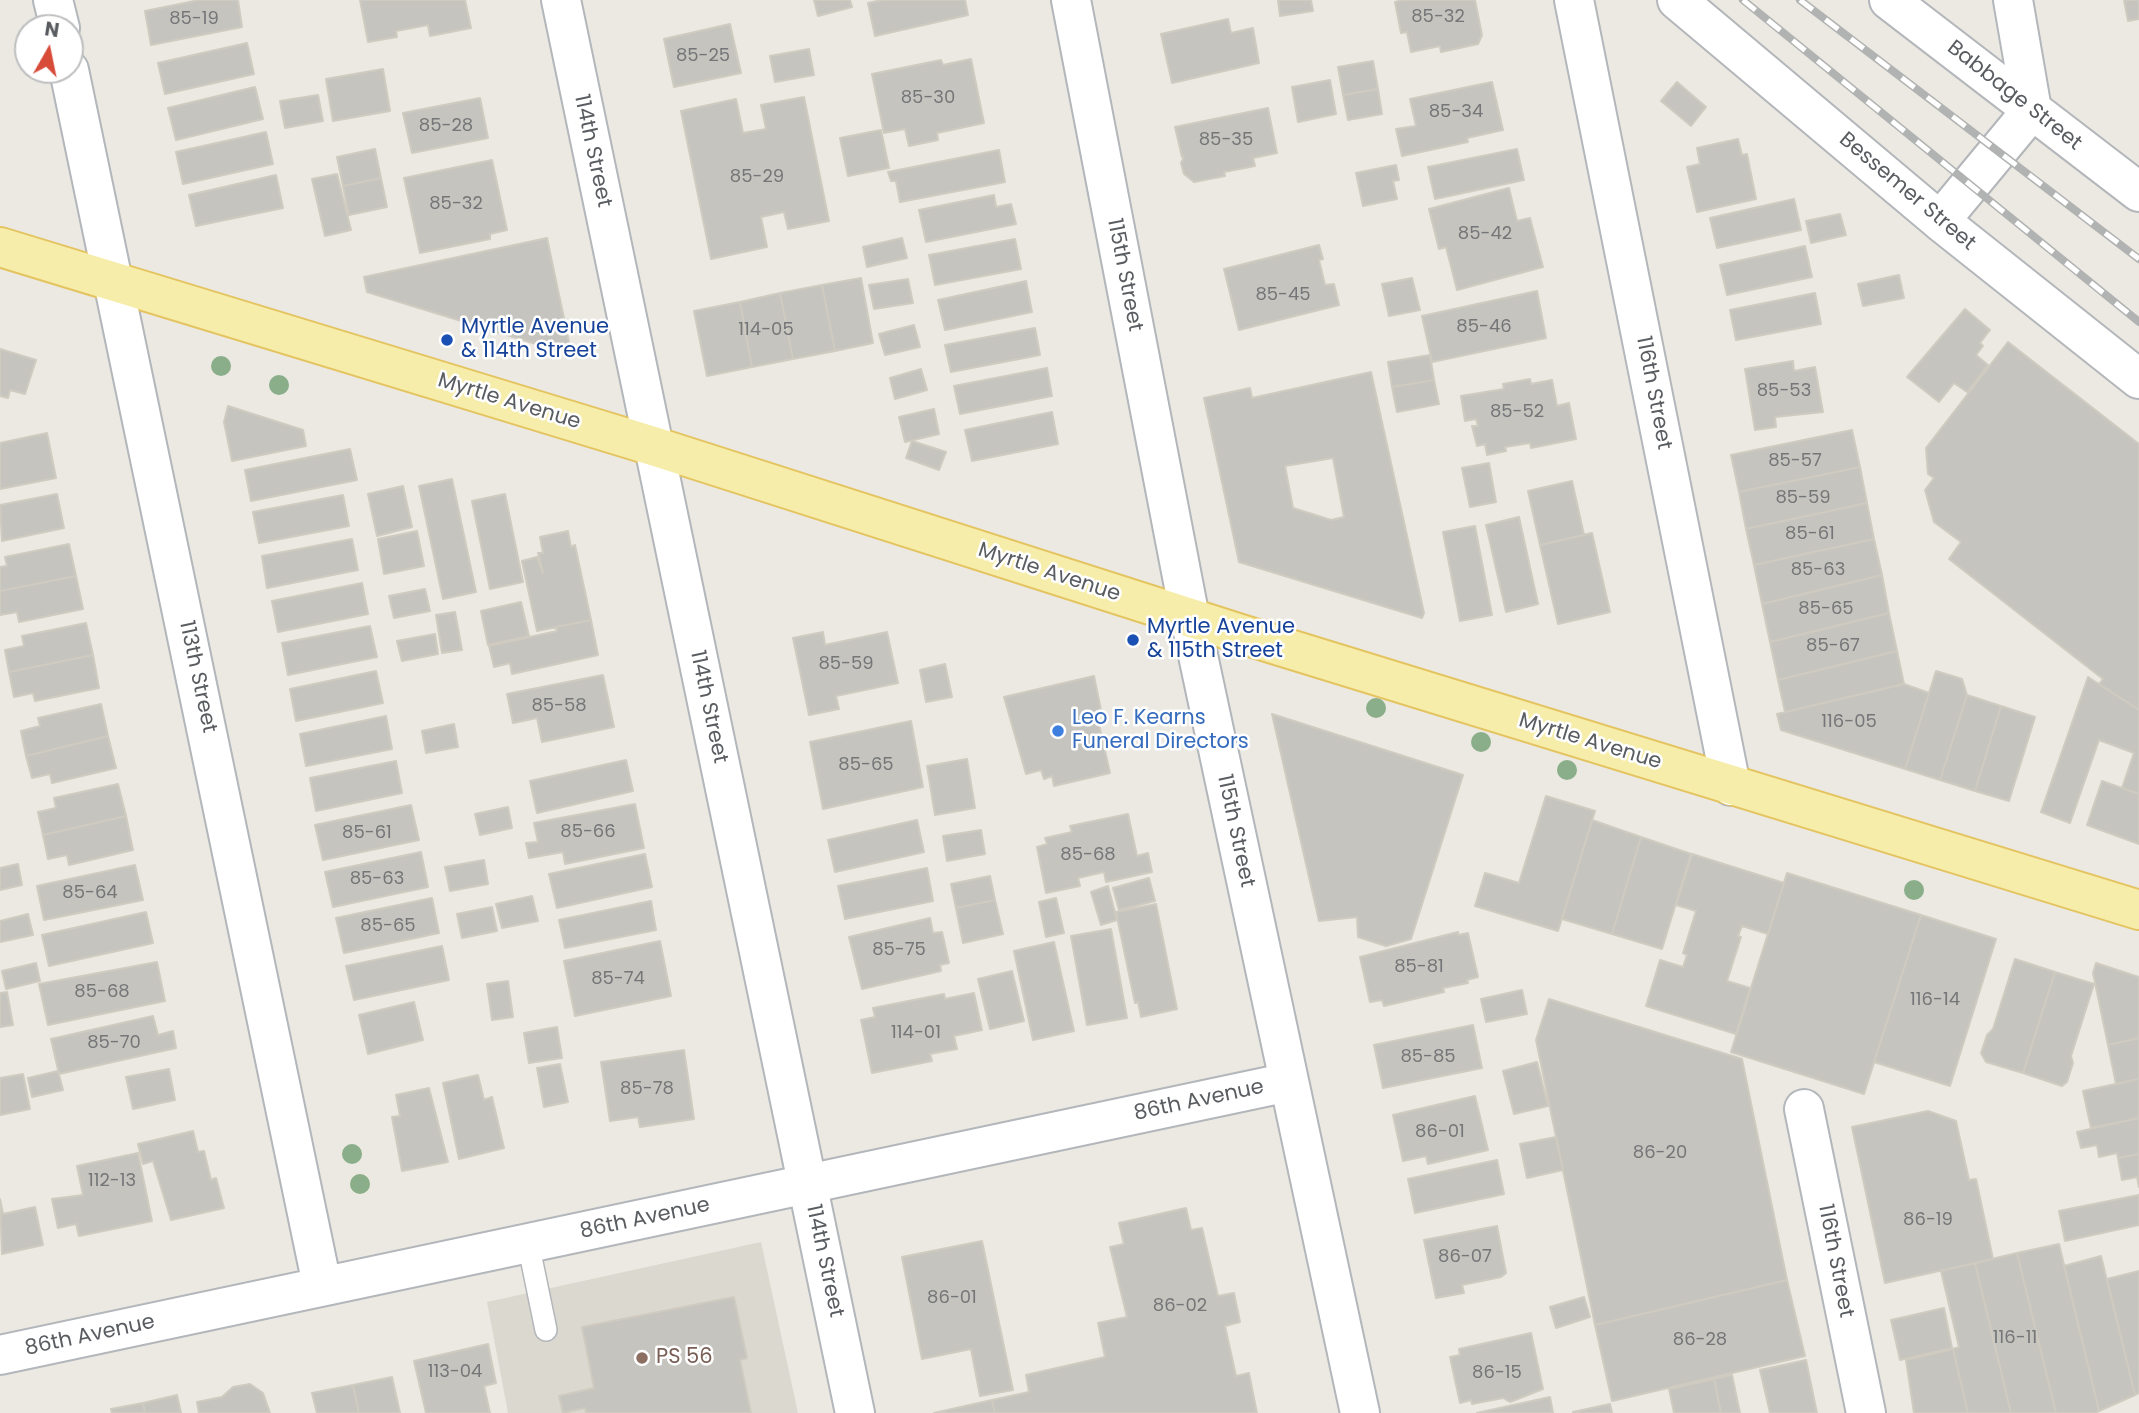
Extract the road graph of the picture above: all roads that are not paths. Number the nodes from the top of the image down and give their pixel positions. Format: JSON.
{"nodes":[{"id":1,"x":561,"y":0,"type":"edge"},
{"id":2,"x":1071,"y":0,"type":"edge"},
{"id":3,"x":1574,"y":0,"type":"edge"},
{"id":4,"x":1677,"y":0,"type":"edge"},
{"id":5,"x":1889,"y":0,"type":"edge"},
{"id":6,"x":2013,"y":0,"type":"edge"},
{"id":7,"x":72,"y":84,"type":"edge"},
{"id":8,"x":2032,"y":110,"type":"junction"},
{"id":9,"x":2139,"y":192,"type":"edge"},
{"id":10,"x":1940,"y":220,"type":"junction"},
{"id":11,"x":0,"y":247,"type":"edge"},
{"id":12,"x":116,"y":283,"type":"junction"},
{"id":13,"x":2139,"y":379,"type":"edge"},
{"id":14,"x":653,"y":446,"type":"junction"},
{"id":15,"x":1190,"y":618,"type":"junction"},
{"id":16,"x":1731,"y":786,"type":"junction"},
{"id":17,"x":2139,"y":910,"type":"edge"},
{"id":18,"x":1289,"y":1082,"type":"junction"},
{"id":19,"x":1804,"y":1110,"type":"dead end"},
{"id":20,"x":808,"y":1186,"type":"junction"},
{"id":21,"x":528,"y":1243,"type":"junction"},
{"id":22,"x":323,"y":1285,"type":"junction"},
{"id":23,"x":547,"y":1330,"type":"dead end"},
{"id":24,"x":0,"y":1355,"type":"edge"},
{"id":25,"x":855,"y":1413,"type":"edge"},
{"id":26,"x":1360,"y":1413,"type":"edge"},
{"id":27,"x":1866,"y":1413,"type":"edge"}],
"edges":[{"from":1,"to":14,"type":"street","name":"114th Street"},
{"from":2,"to":15,"type":"street","name":"115th Street"},
{"from":3,"to":16,"type":"street","name":"116th Street"},
{"from":4,"to":10,"type":"street","name":"Bessemer Street"},
{"from":5,"to":8,"type":"street","name":"Babbage Street"},
{"from":6,"to":8,"type":"street"},
{"from":7,"to":12,"type":"street","name":"113th Street"},
{"from":8,"to":9,"type":"street","name":"Babbage Street"},
{"from":8,"to":10,"type":"street"},
{"from":10,"to":13,"type":"street","name":"Bessemer Street"},
{"from":11,"to":12,"type":"main road","name":"Myrtle Avenue"},
{"from":12,"to":14,"type":"main road","name":"Myrtle Avenue"},
{"from":12,"to":22,"type":"street","name":"113th Street"},
{"from":14,"to":15,"type":"main road","name":"Myrtle Avenue"},
{"from":14,"to":20,"type":"street","name":"114th Street"},
{"from":15,"to":16,"type":"main road","name":"Myrtle Avenue"},
{"from":15,"to":18,"type":"street","name":"115th Street"},
{"from":16,"to":17,"type":"main road","name":"Myrtle Avenue"},
{"from":18,"to":20,"type":"street","name":"86th Avenue"},
{"from":18,"to":26,"type":"street","name":"115th Street"},
{"from":19,"to":27,"type":"street","name":"116th Street"},
{"from":20,"to":21,"type":"street","name":"86th Avenue"},
{"from":20,"to":25,"type":"street","name":"114th Street"},
{"from":21,"to":22,"type":"street","name":"86th Avenue"},
{"from":21,"to":23,"type":"lane"},
{"from":22,"to":24,"type":"street","name":"86th Avenue"}]}
